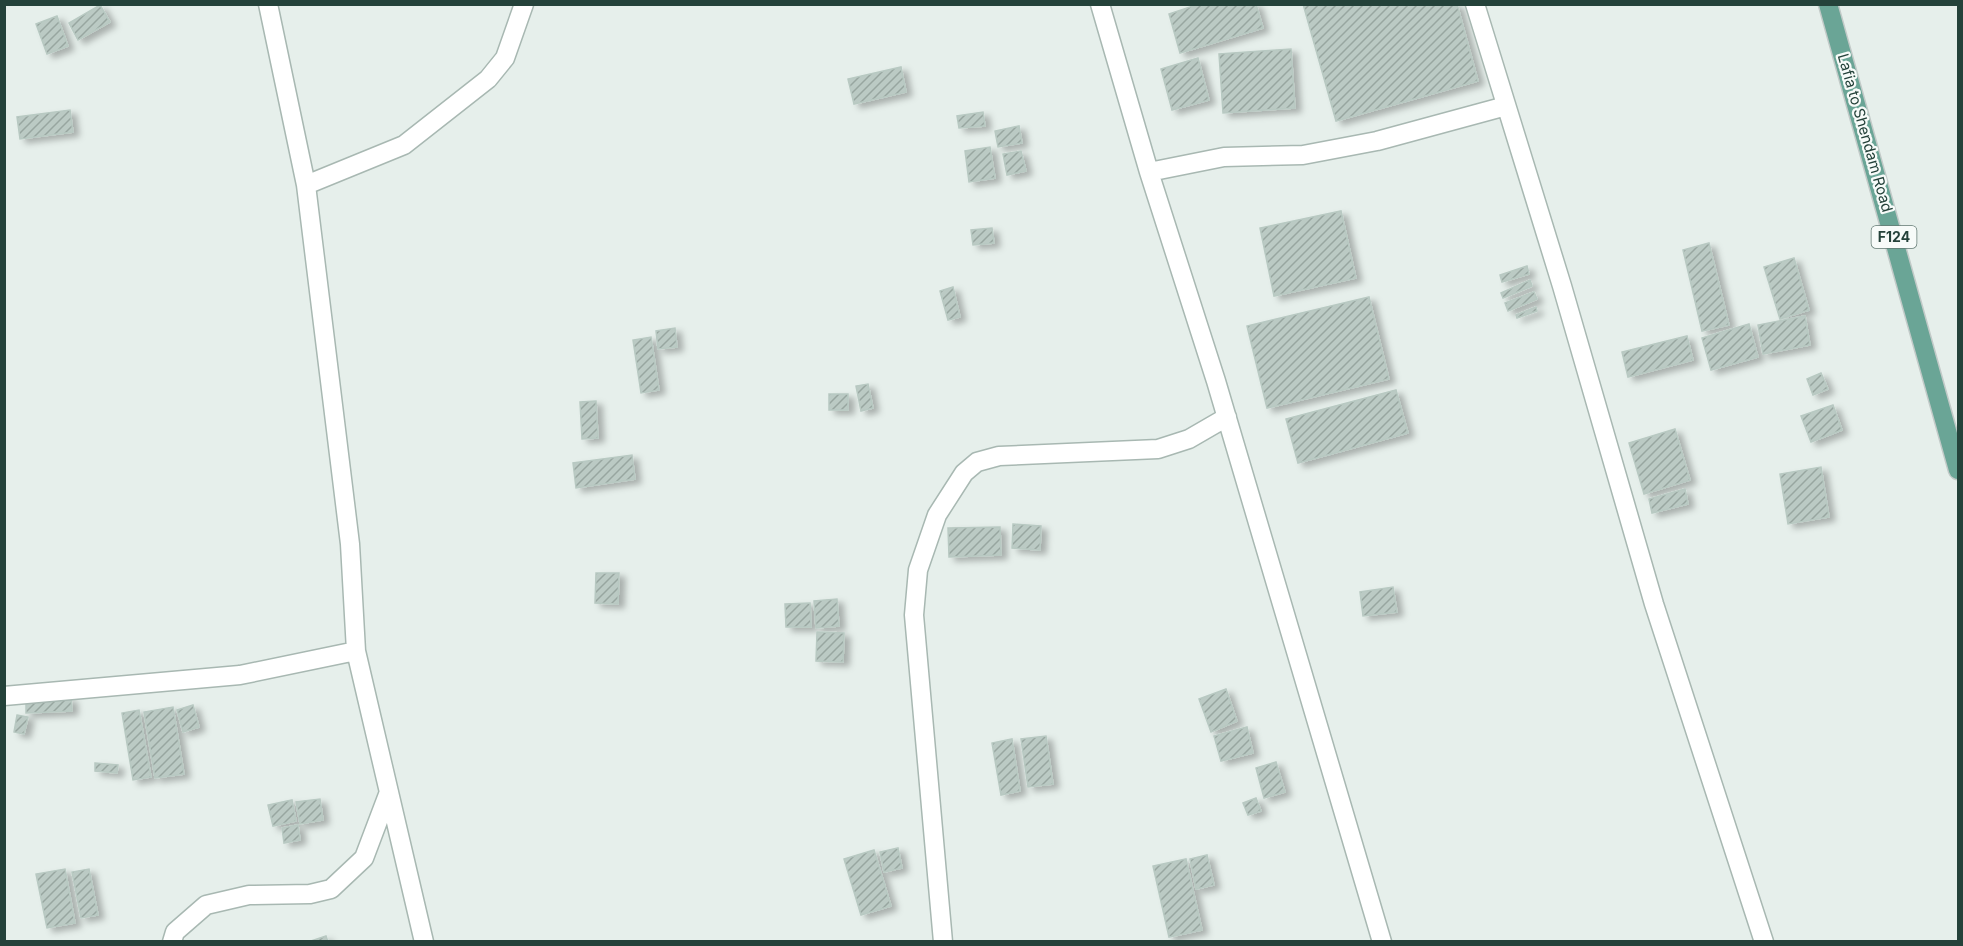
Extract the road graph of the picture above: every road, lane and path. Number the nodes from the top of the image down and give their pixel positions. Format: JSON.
{"nodes":[{"id":1,"x":268,"y":4,"type":"edge"},
{"id":2,"x":524,"y":4,"type":"edge"},
{"id":3,"x":1100,"y":4,"type":"edge"},
{"id":4,"x":1475,"y":4,"type":"edge"},
{"id":5,"x":1828,"y":4,"type":"edge"},
{"id":6,"x":1506,"y":106,"type":"junction"},
{"id":7,"x":1149,"y":172,"type":"junction"},
{"id":8,"x":306,"y":185,"type":"junction"},
{"id":9,"x":1227,"y":417,"type":"junction"},
{"id":10,"x":1959,"y":470,"type":"edge"},
{"id":11,"x":356,"y":651,"type":"junction"},
{"id":12,"x":4,"y":696,"type":"edge"},
{"id":13,"x":389,"y":792,"type":"junction"},
{"id":14,"x":172,"y":942,"type":"edge"},
{"id":15,"x":424,"y":942,"type":"edge"},
{"id":16,"x":943,"y":942,"type":"edge"},
{"id":17,"x":1382,"y":942,"type":"edge"},
{"id":18,"x":1764,"y":942,"type":"edge"}],
"edges":[{"from":1,"to":8,"type":"street"},
{"from":2,"to":8,"type":"street"},
{"from":3,"to":7,"type":"street"},
{"from":4,"to":6,"type":"street"},
{"from":5,"to":10,"type":"main road","name":"Lafia to Shendam Road","number":"F124"},
{"from":6,"to":7,"type":"street"},
{"from":6,"to":18,"type":"street"},
{"from":7,"to":9,"type":"street"},
{"from":8,"to":11,"type":"street"},
{"from":9,"to":16,"type":"street"},
{"from":9,"to":17,"type":"street"},
{"from":11,"to":12,"type":"street"},
{"from":11,"to":13,"type":"street"},
{"from":13,"to":14,"type":"street"},
{"from":13,"to":15,"type":"street"}]}
